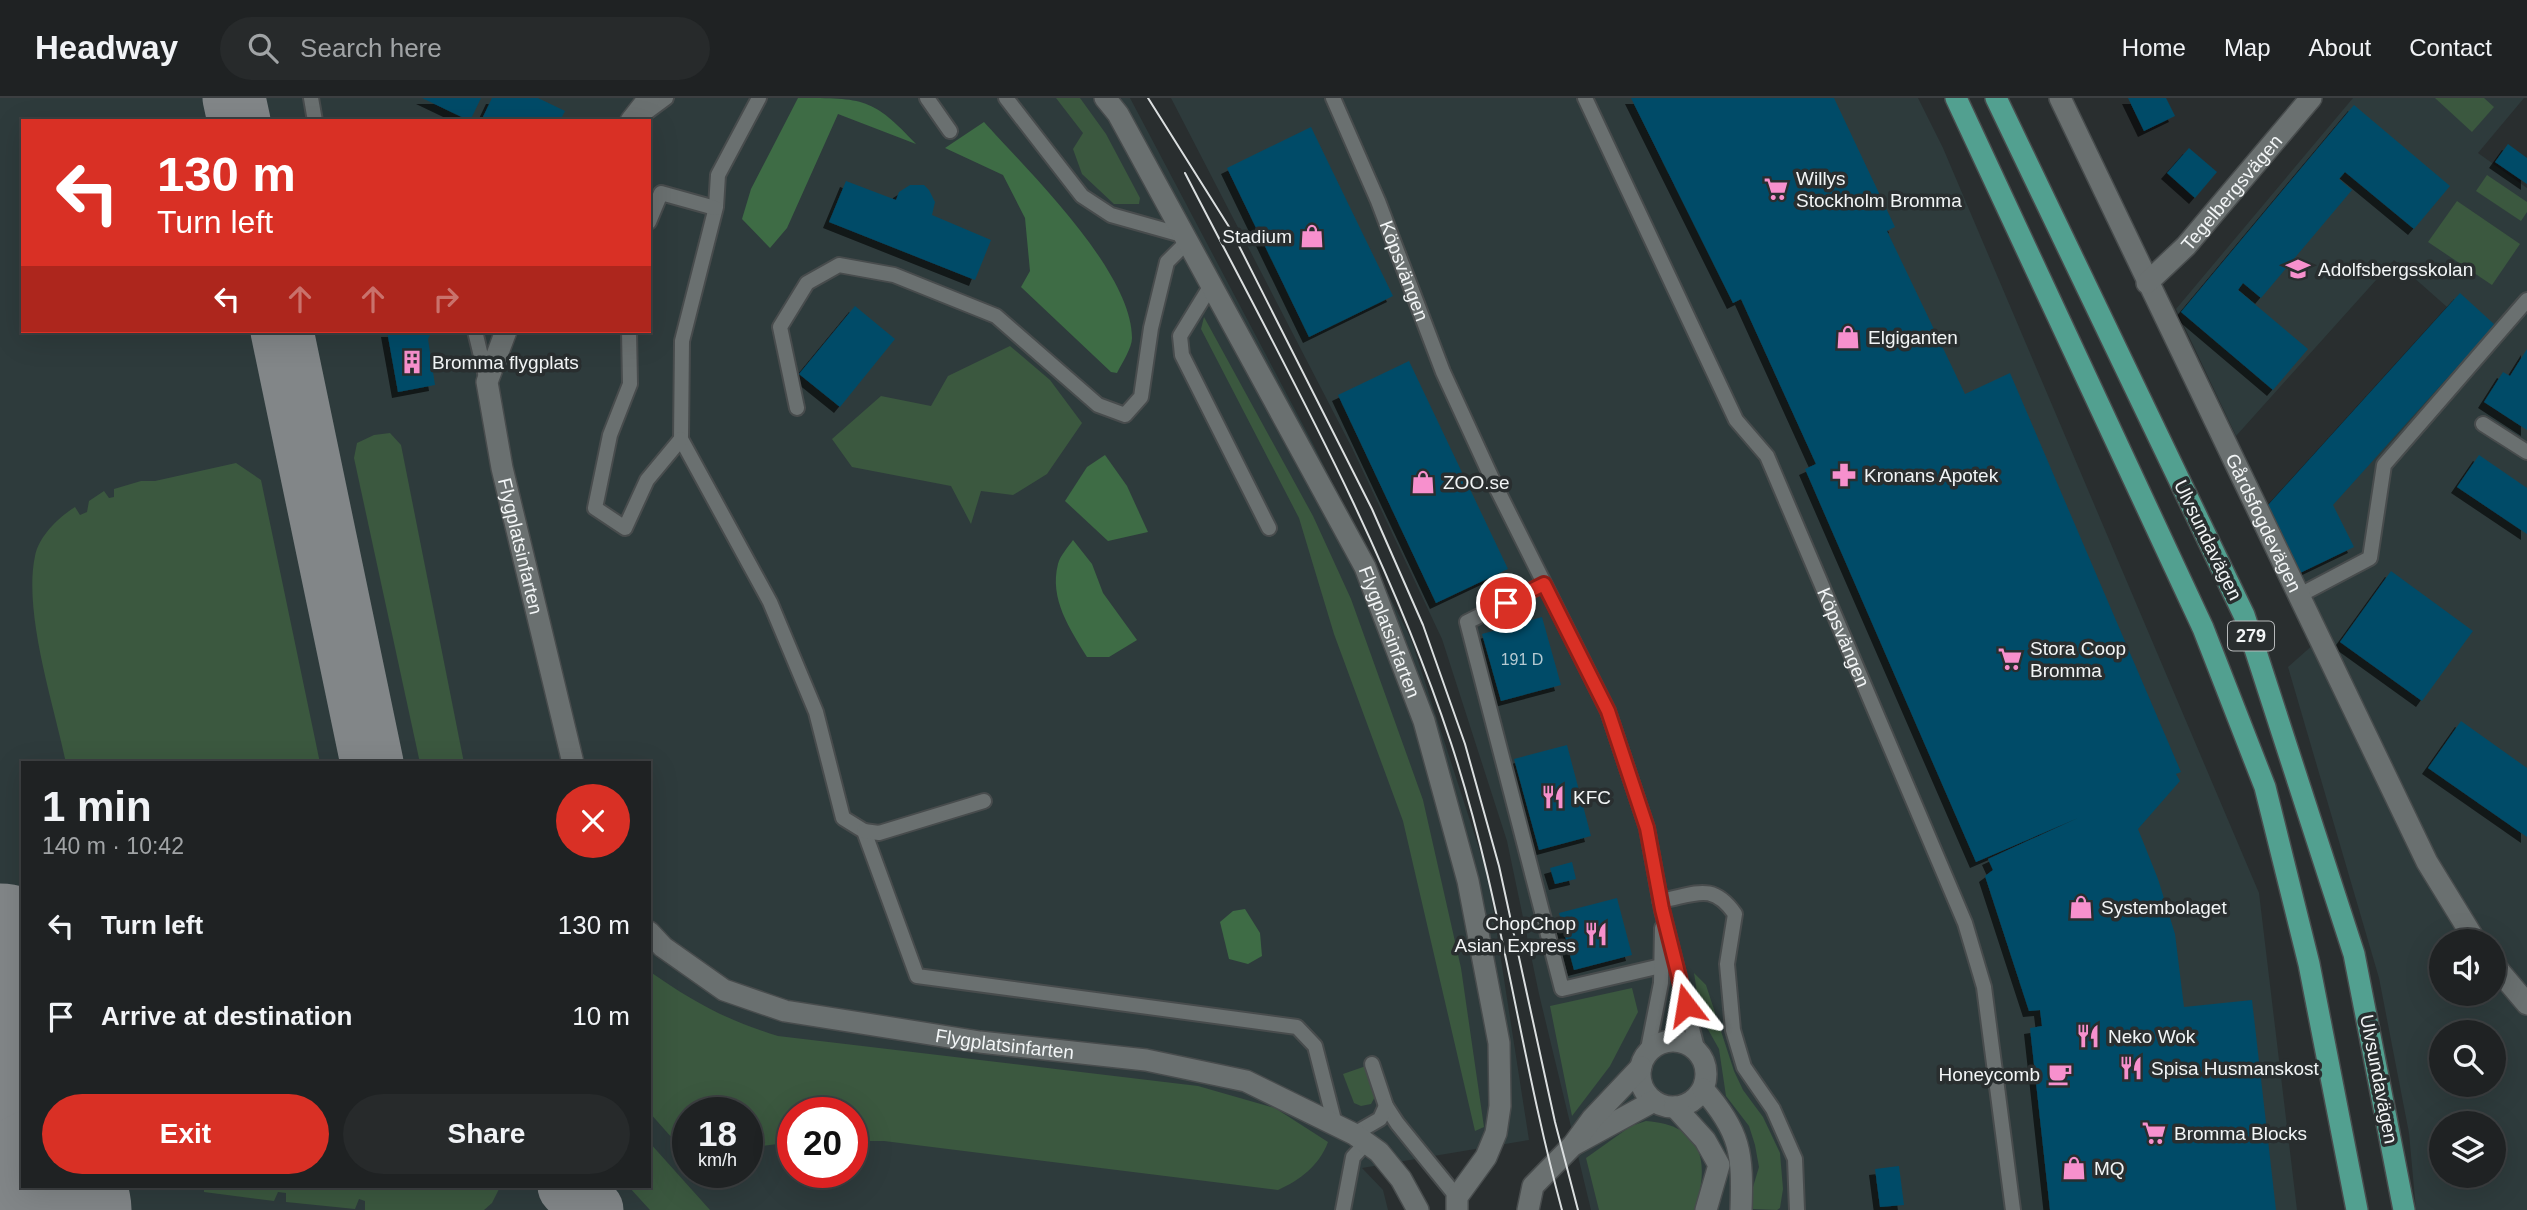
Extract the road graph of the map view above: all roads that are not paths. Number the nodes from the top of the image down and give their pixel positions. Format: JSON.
{"nodes":[{"id":1,"x":311,"y":98,"type":"edge"},
{"id":2,"x":666,"y":98,"type":"edge"},
{"id":3,"x":759,"y":98,"type":"edge"},
{"id":4,"x":927,"y":98,"type":"edge"},
{"id":5,"x":1006,"y":98,"type":"edge"},
{"id":6,"x":1333,"y":98,"type":"edge"},
{"id":7,"x":1585,"y":98,"type":"edge"},
{"id":8,"x":1956,"y":98,"type":"edge"},
{"id":9,"x":1996,"y":98,"type":"edge"},
{"id":10,"x":2060,"y":98,"type":"edge"},
{"id":11,"x":2311,"y":98,"type":"edge"},
{"id":12,"x":1111,"y":103,"type":"edge"},
{"id":13,"x":639,"y":109,"type":"edge"},
{"id":14,"x":315,"y":119,"type":"edge"},
{"id":15,"x":950,"y":131,"type":"dead end"},
{"id":16,"x":715,"y":208,"type":"junction"},
{"id":17,"x":651,"y":217,"type":"edge"},
{"id":18,"x":1184,"y":239,"type":"junction"},
{"id":19,"x":2147,"y":283,"type":"junction"},
{"id":20,"x":1210,"y":287,"type":"junction"},
{"id":21,"x":2527,"y":300,"type":"edge"},
{"id":22,"x":475,"y":333,"type":"edge"},
{"id":23,"x":505,"y":333,"type":"edge"},
{"id":24,"x":629,"y":333,"type":"edge"},
{"id":25,"x":487,"y":382,"type":"junction"},
{"id":26,"x":797,"y":408,"type":"dead end"},
{"id":27,"x":2483,"y":424,"type":"dead end"},
{"id":28,"x":681,"y":439,"type":"junction"},
{"id":29,"x":2527,"y":452,"type":"edge"},
{"id":30,"x":1269,"y":528,"type":"dead end"},
{"id":31,"x":1544,"y":584,"type":"junction"},
{"id":32,"x":2298,"y":596,"type":"junction"},
{"id":33,"x":573,"y":761,"type":"edge"},
{"id":34,"x":984,"y":801,"type":"dead end"},
{"id":35,"x":864,"y":831,"type":"junction"},
{"id":36,"x":1661,"y":905,"type":"junction"},
{"id":37,"x":2468,"y":929,"type":"edge"},
{"id":38,"x":651,"y":934,"type":"edge"},
{"id":39,"x":1661,"y":966,"type":"junction"},
{"id":40,"x":2506,"y":979,"type":"edge"},
{"id":41,"x":2527,"y":1004,"type":"edge"},
{"id":42,"x":1698,"y":1052,"type":"junction"},
{"id":43,"x":1644,"y":1060,"type":"junction"},
{"id":44,"x":1372,"y":1064,"type":"dead end"},
{"id":45,"x":1703,"y":1089,"type":"junction"},
{"id":46,"x":1654,"y":1101,"type":"junction"},
{"id":47,"x":1386,"y":1106,"type":"junction"},
{"id":48,"x":1675,"y":1107,"type":"junction"},
{"id":49,"x":1352,"y":1134,"type":"junction"},
{"id":50,"x":1573,"y":1145,"type":"junction"},
{"id":51,"x":1457,"y":1203,"type":"edge"},
{"id":52,"x":1343,"y":1210,"type":"edge"},
{"id":53,"x":1418,"y":1210,"type":"edge"},
{"id":54,"x":1528,"y":1210,"type":"edge"},
{"id":55,"x":1706,"y":1210,"type":"edge"},
{"id":56,"x":1741,"y":1210,"type":"edge"},
{"id":57,"x":1797,"y":1210,"type":"edge"},
{"id":58,"x":2013,"y":1210,"type":"edge"},
{"id":59,"x":2357,"y":1210,"type":"edge"},
{"id":60,"x":2404,"y":1210,"type":"edge"}],
"edges":[{"from":1,"to":14,"type":"lane"},
{"from":2,"to":13,"type":"lane"},
{"from":3,"to":16,"type":"lane"},
{"from":4,"to":15,"type":"lane"},
{"from":5,"to":18,"type":"lane"},
{"from":6,"to":31,"type":"lane","name":"Köpsvängen"},
{"from":7,"to":58,"type":"lane","name":"Köpsvängen"},
{"from":8,"to":59,"type":"main road","number":"279"},
{"from":9,"to":60,"type":"main road","name":"Ulvsundavägen","number":"279"},
{"from":10,"to":19,"type":"street","name":"Gårdsfogdevägen"},
{"from":11,"to":19,"type":"street","name":"Tegelbergsvägen"},
{"from":12,"to":18,"type":"street","name":"Flygplatsinfarten"},
{"from":16,"to":17,"type":"lane"},
{"from":16,"to":28,"type":"lane"},
{"from":18,"to":20,"type":"street","name":"Flygplatsinfarten"},
{"from":18,"to":26,"type":"lane"},
{"from":19,"to":32,"type":"street","name":"Gårdsfogdevägen"},
{"from":20,"to":30,"type":"lane"},
{"from":20,"to":51,"type":"street","name":"Flygplatsinfarten"},
{"from":21,"to":32,"type":"lane"},
{"from":22,"to":25,"type":"lane"},
{"from":23,"to":25,"type":"street"},
{"from":24,"to":28,"type":"lane"},
{"from":25,"to":33,"type":"street","name":"Flygplatsinfarten"},
{"from":27,"to":29,"type":"lane"},
{"from":28,"to":35,"type":"lane"},
{"from":31,"to":36,"type":"lane","name":"Köpsvängen"},
{"from":31,"to":39,"type":"lane"},
{"from":32,"to":37,"type":"street","name":"Gårdsfogdevägen"},
{"from":34,"to":35,"type":"lane"},
{"from":35,"to":49,"type":"lane"},
{"from":36,"to":39,"type":"lane","name":"Köpsvängen"},
{"from":36,"to":42,"type":"lane","name":"Köpsvängen"},
{"from":36,"to":57,"type":"lane"},
{"from":38,"to":49,"type":"street","name":"Flygplatsinfarten"},
{"from":39,"to":43,"type":"lane","name":"Köpsvängen"},
{"from":40,"to":41,"type":"street"},
{"from":42,"to":43,"type":"street"},
{"from":42,"to":45,"type":"street"},
{"from":43,"to":46,"type":"street"},
{"from":43,"to":50,"type":"street"},
{"from":44,"to":47,"type":"lane"},
{"from":45,"to":48,"type":"street"},
{"from":45,"to":56,"type":"street"},
{"from":46,"to":48,"type":"street"},
{"from":46,"to":50,"type":"street"},
{"from":47,"to":49,"type":"lane"},
{"from":47,"to":51,"type":"lane"},
{"from":48,"to":55,"type":"street"},
{"from":49,"to":52,"type":"lane"},
{"from":49,"to":53,"type":"street","name":"Flygplatsinfarten"},
{"from":50,"to":54,"type":"street"}]}
